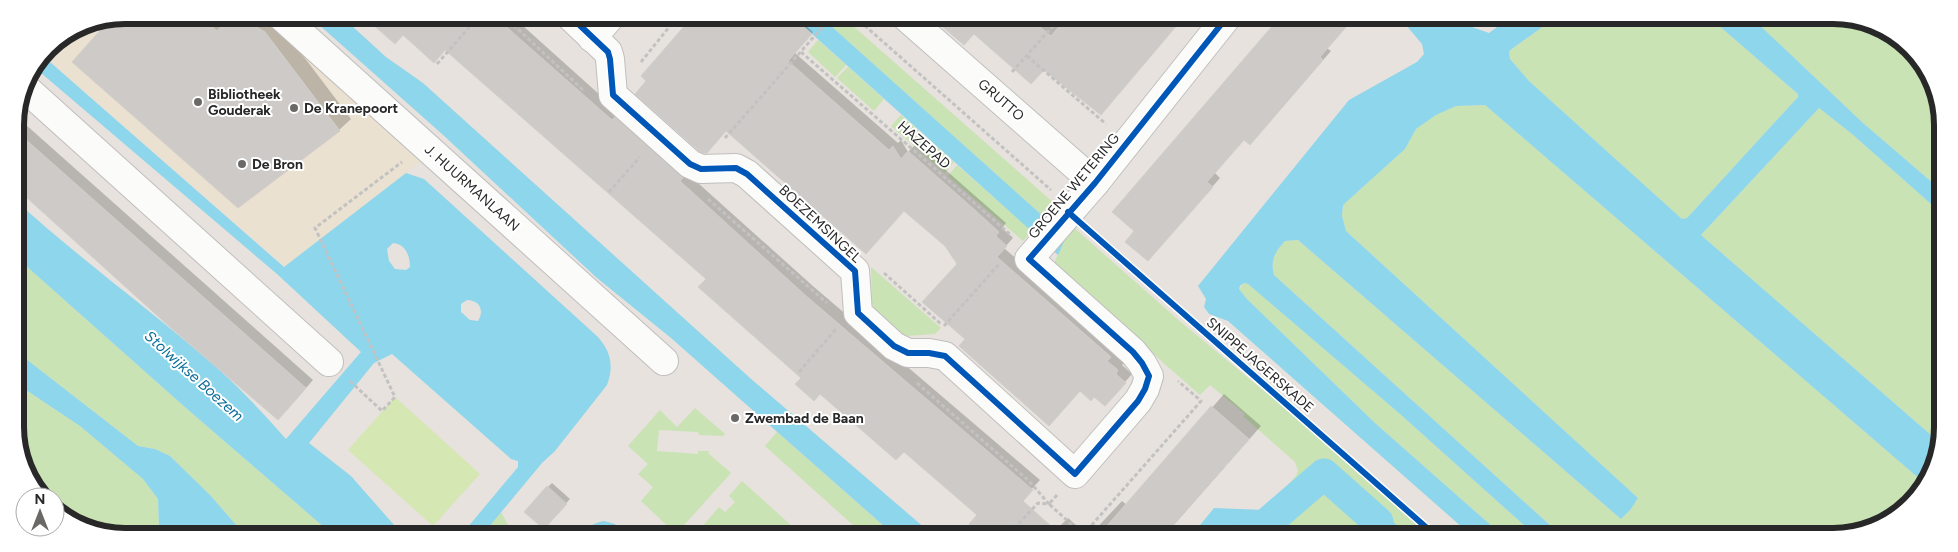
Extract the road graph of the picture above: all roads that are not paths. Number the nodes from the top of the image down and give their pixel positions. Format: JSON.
{"nodes":[{"id":1,"x":290,"y":24,"type":"edge"},
{"id":2,"x":578,"y":24,"type":"edge"},
{"id":3,"x":604,"y":24,"type":"edge"},
{"id":4,"x":914,"y":24,"type":"edge"},
{"id":5,"x":1221,"y":24,"type":"edge"},
{"id":6,"x":592,"y":38,"type":"junction"},
{"id":7,"x":29,"y":92,"type":"edge"},
{"id":8,"x":1095,"y":182,"type":"junction"},
{"id":9,"x":664,"y":361,"type":"dead end"},
{"id":10,"x":329,"y":362,"type":"road end"},
{"id":11,"x":1075,"y":474,"type":"joint"}],
"edges":[{"from":1,"to":9,"type":"street","name":"J. HUURMANLAAN"},
{"from":2,"to":6,"type":"street"},
{"from":3,"to":6,"type":"street"},
{"from":4,"to":8,"type":"street","name":"GRUTTO"},
{"from":5,"to":8,"type":"street","name":"GROENE WETERING"},
{"from":6,"to":11,"type":"street","name":"BOEZEMSINGEL"},
{"from":7,"to":10,"type":"street"},
{"from":8,"to":11,"type":"street","name":"GROENE WETERING"}]}
